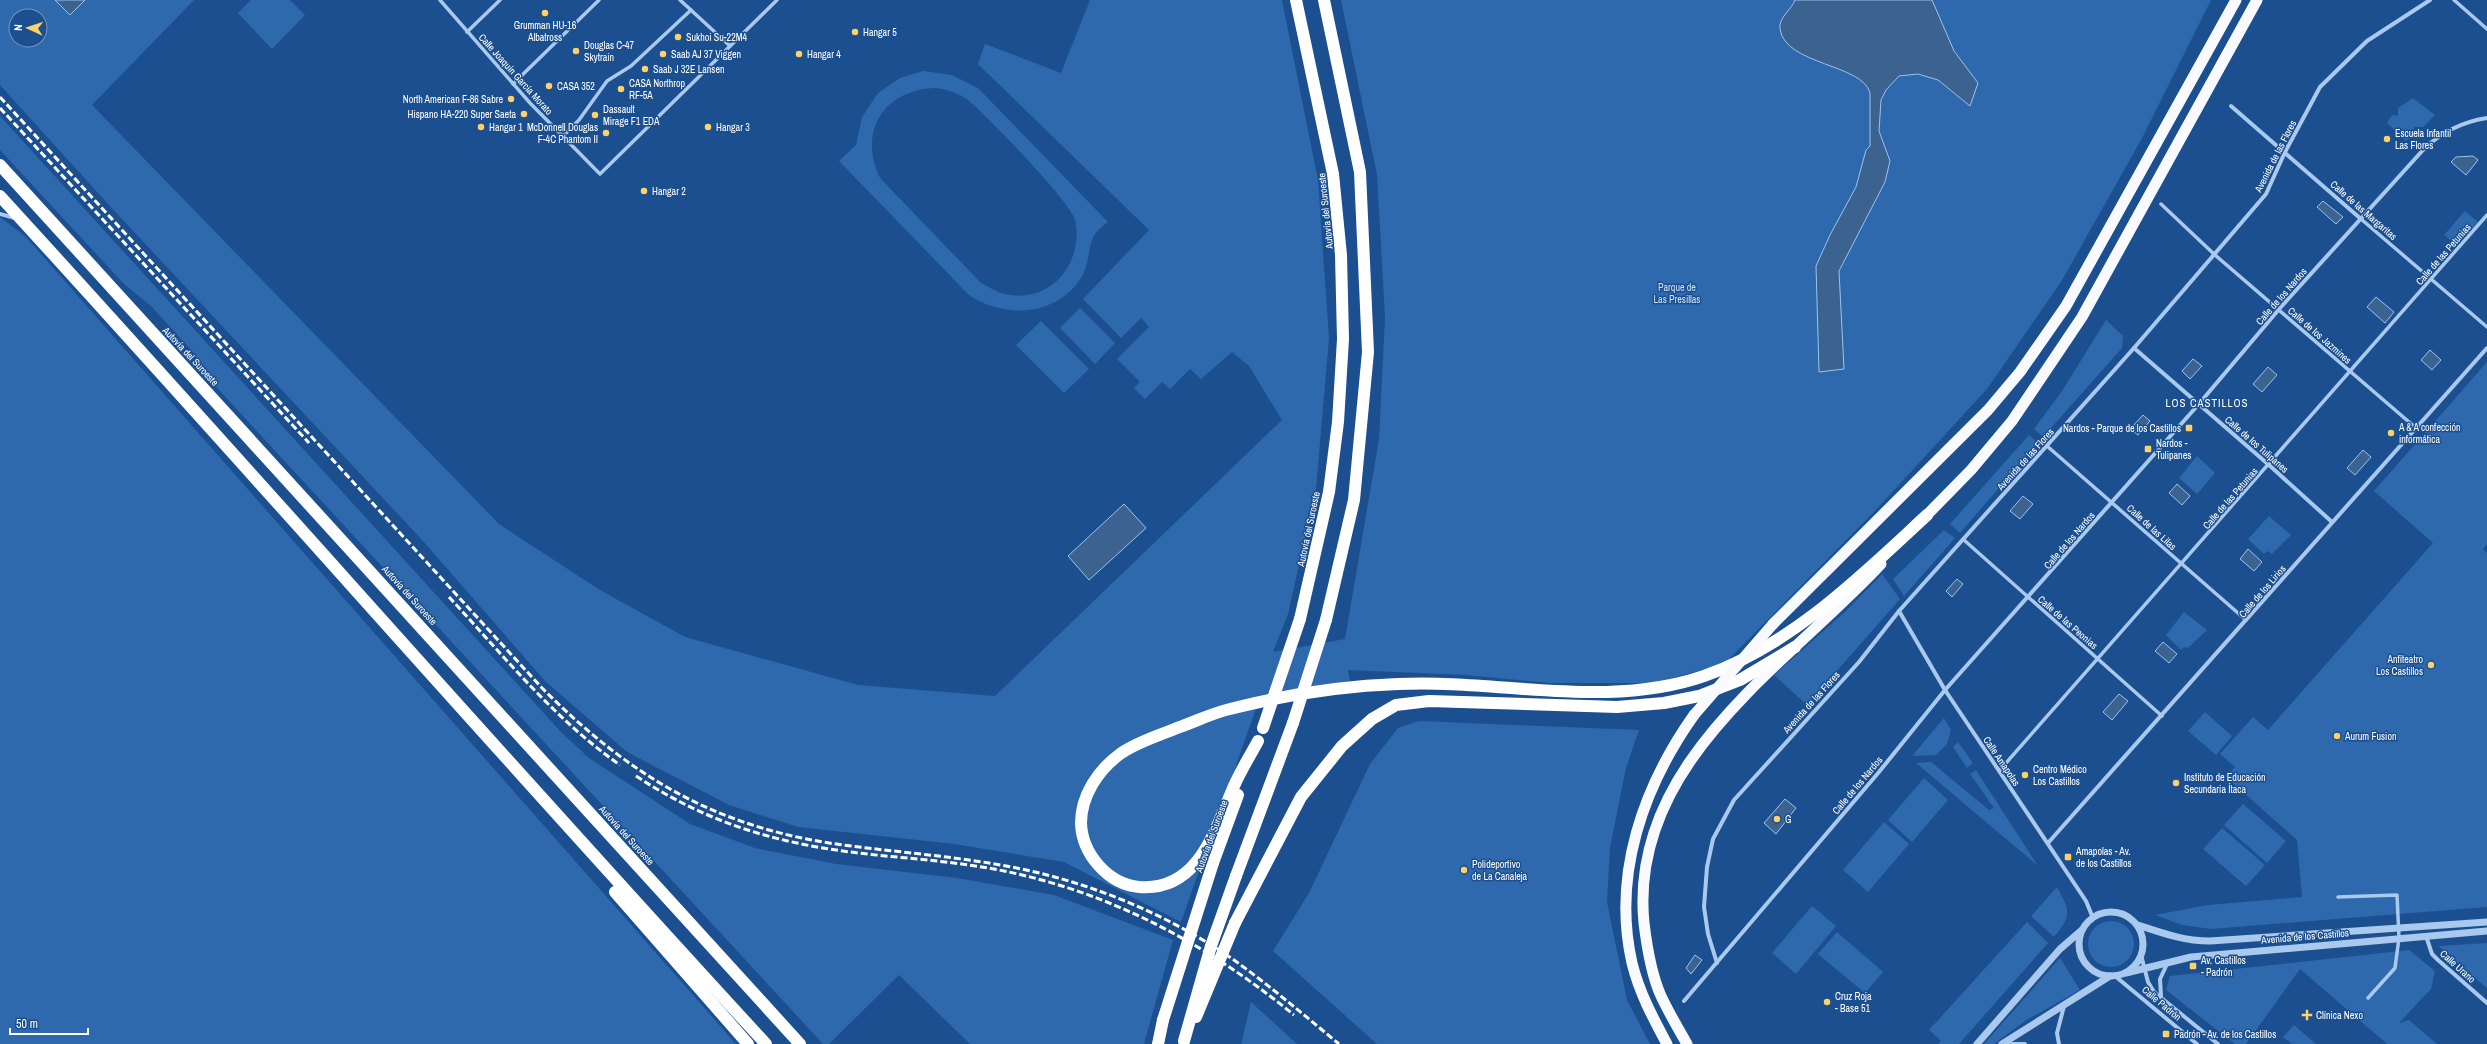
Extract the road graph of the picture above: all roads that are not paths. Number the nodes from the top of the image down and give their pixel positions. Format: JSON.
{"nodes":[{"id":1,"x":440,"y":0,"type":"edge"},
{"id":2,"x":500,"y":0,"type":"edge"},
{"id":3,"x":599,"y":0,"type":"edge"},
{"id":4,"x":680,"y":0,"type":"edge"},
{"id":5,"x":777,"y":0,"type":"edge"},
{"id":6,"x":1296,"y":0,"type":"edge"},
{"id":7,"x":1324,"y":0,"type":"edge"},
{"id":8,"x":2236,"y":0,"type":"edge"},
{"id":9,"x":2257,"y":0,"type":"edge"},
{"id":10,"x":2430,"y":0,"type":"edge"},
{"id":11,"x":2454,"y":0,"type":"edge"},
{"id":12,"x":691,"y":10,"type":"junction"},
{"id":13,"x":2487,"y":29,"type":"edge"},
{"id":14,"x":467,"y":32,"type":"junction"},
{"id":15,"x":730,"y":46,"type":"junction"},
{"id":16,"x":514,"y":84,"type":"junction"},
{"id":17,"x":2231,"y":106,"type":"dead end"},
{"id":18,"x":2487,"y":118,"type":"edge"},
{"id":19,"x":563,"y":136,"type":"junction"},
{"id":20,"x":2285,"y":152,"type":"junction"},
{"id":21,"x":0,"y":165,"type":"edge"},
{"id":22,"x":0,"y":196,"type":"edge"},
{"id":23,"x":2161,"y":204,"type":"dead end"},
{"id":24,"x":0,"y":214,"type":"edge"},
{"id":25,"x":2487,"y":215,"type":"edge"},
{"id":26,"x":21,"y":219,"type":"junction"},
{"id":27,"x":2361,"y":219,"type":"junction"},
{"id":28,"x":2215,"y":255,"type":"junction"},
{"id":29,"x":2433,"y":279,"type":"junction"},
{"id":30,"x":2279,"y":310,"type":"junction"},
{"id":31,"x":2487,"y":327,"type":"edge"},
{"id":32,"x":2134,"y":348,"type":"junction"},
{"id":33,"x":2487,"y":348,"type":"edge"},
{"id":34,"x":2351,"y":372,"type":"junction"},
{"id":35,"x":2198,"y":405,"type":"junction"},
{"id":36,"x":2416,"y":428,"type":"junction"},
{"id":37,"x":2048,"y":446,"type":"junction"},
{"id":38,"x":2269,"y":465,"type":"junction"},
{"id":39,"x":2112,"y":503,"type":"junction"},
{"id":40,"x":1927,"y":514,"type":"junction"},
{"id":41,"x":2332,"y":522,"type":"junction"},
{"id":42,"x":1964,"y":540,"type":"junction"},
{"id":43,"x":2182,"y":565,"type":"junction"},
{"id":44,"x":2028,"y":599,"type":"junction"},
{"id":45,"x":1899,"y":611,"type":"junction"},
{"id":46,"x":2246,"y":620,"type":"junction"},
{"id":47,"x":1795,"y":647,"type":"junction"},
{"id":48,"x":2098,"y":660,"type":"junction"},
{"id":49,"x":1945,"y":690,"type":"junction"},
{"id":50,"x":2162,"y":716,"type":"junction"},
{"id":51,"x":1258,"y":741,"type":"junction"},
{"id":52,"x":1999,"y":772,"type":"junction"},
{"id":53,"x":560,"y":820,"type":"junction"},
{"id":54,"x":2048,"y":844,"type":"junction"},
{"id":55,"x":2338,"y":897,"type":"dead end"},
{"id":56,"x":2093,"y":918,"type":"junction"},
{"id":57,"x":2487,"y":922,"type":"edge"},
{"id":58,"x":2138,"y":925,"type":"junction"},
{"id":59,"x":2426,"y":926,"type":"junction"},
{"id":60,"x":2399,"y":928,"type":"junction"},
{"id":61,"x":2082,"y":930,"type":"junction"},
{"id":62,"x":2487,"y":931,"type":"edge"},
{"id":63,"x":2426,"y":936,"type":"junction"},
{"id":64,"x":2399,"y":938,"type":"junction"},
{"id":65,"x":2141,"y":955,"type":"junction"},
{"id":66,"x":1717,"y":963,"type":"junction"},
{"id":67,"x":2167,"y":963,"type":"junction"},
{"id":68,"x":2144,"y":969,"type":"junction"},
{"id":69,"x":2126,"y":973,"type":"junction"},
{"id":70,"x":2112,"y":976,"type":"junction"},
{"id":71,"x":2161,"y":996,"type":"junction"},
{"id":72,"x":2368,"y":998,"type":"dead end"},
{"id":73,"x":1684,"y":1001,"type":"dead end"},
{"id":74,"x":2487,"y":1003,"type":"edge"},
{"id":75,"x":2064,"y":1004,"type":"junction"},
{"id":76,"x":791,"y":1034,"type":"junction"},
{"id":77,"x":1157,"y":1041,"type":"edge"},
{"id":78,"x":1184,"y":1042,"type":"edge"},
{"id":79,"x":748,"y":1044,"type":"edge"},
{"id":80,"x":766,"y":1044,"type":"edge"},
{"id":81,"x":800,"y":1044,"type":"edge"},
{"id":82,"x":804,"y":1044,"type":"edge"},
{"id":83,"x":1667,"y":1044,"type":"edge"},
{"id":84,"x":1687,"y":1044,"type":"edge"},
{"id":85,"x":1977,"y":1044,"type":"edge"},
{"id":86,"x":2002,"y":1044,"type":"edge"},
{"id":87,"x":2007,"y":1044,"type":"edge"},
{"id":88,"x":2025,"y":1044,"type":"edge"},
{"id":89,"x":2059,"y":1044,"type":"edge"},
{"id":90,"x":2197,"y":1044,"type":"edge"},
{"id":91,"x":2218,"y":1044,"type":"edge"}],
"edges":[{"from":1,"to":14,"type":"street","name":"Calle Joaquín García Morato"},
{"from":2,"to":14,"type":"street"},
{"from":3,"to":16,"type":"street"},
{"from":4,"to":12,"type":"street"},
{"from":5,"to":15,"type":"street"},
{"from":6,"to":51,"type":"highway","name":"Autovía del Suroeste","bridge":true},
{"from":7,"to":78,"type":"highway","bridge":true},
{"from":8,"to":83,"type":"highway","bridge":true},
{"from":9,"to":40,"type":"highway"},
{"from":10,"to":20,"type":"street","name":"Avenida de las Flores"},
{"from":11,"to":13,"type":"street"},
{"from":12,"to":15,"type":"street"},
{"from":12,"to":19,"type":"street"},
{"from":14,"to":16,"type":"street","name":"Calle Joaquín García Morato"},
{"from":15,"to":19,"type":"street","name":"Calle Joaquín García Morato"},
{"from":16,"to":19,"type":"street","name":"Calle Joaquín García Morato"},
{"from":17,"to":20,"type":"street","name":"Calle de las Margaritas"},
{"from":18,"to":27,"type":"street","name":"Calle de los Nardos"},
{"from":20,"to":27,"type":"street","name":"Calle de las Margaritas"},
{"from":20,"to":28,"type":"street","name":"Avenida de las Flores"},
{"from":21,"to":76,"type":"highway","name":"Autovía del Suroeste"},
{"from":22,"to":26,"type":"highway"},
{"from":23,"to":28,"type":"street","name":"Calle de los Jazmines"},
{"from":24,"to":26,"type":"street"},
{"from":25,"to":29,"type":"street","name":"Calle de las Petunias"},
{"from":26,"to":53,"type":"highway"},
{"from":27,"to":29,"type":"street","name":"Calle de las Margaritas"},
{"from":27,"to":30,"type":"street","name":"Calle de los Nardos"},
{"from":28,"to":30,"type":"street","name":"Calle de los Jazmines"},
{"from":28,"to":32,"type":"street","name":"Avenida de las Flores"},
{"from":29,"to":31,"type":"street","name":"Calle de las Margaritas"},
{"from":29,"to":34,"type":"street","name":"Calle de las Petunias"},
{"from":30,"to":34,"type":"street","name":"Calle de los Jazmines"},
{"from":30,"to":35,"type":"street","name":"Calle de los Nardos"},
{"from":32,"to":35,"type":"street","name":"Calle de los Tulipanes"},
{"from":32,"to":37,"type":"street","name":"Avenida de las Flores"},
{"from":33,"to":36,"type":"street","name":"Calle de los Lirios"},
{"from":34,"to":36,"type":"street","name":"Calle de los Jazmines"},
{"from":34,"to":38,"type":"street","name":"Calle de las Petunias"},
{"from":35,"to":38,"type":"street","name":"Calle de los Tulipanes"},
{"from":35,"to":39,"type":"street","name":"Calle de los Nardos"},
{"from":36,"to":41,"type":"street","name":"Calle de los Lirios"},
{"from":37,"to":39,"type":"street","name":"Calle de las Lilas"},
{"from":37,"to":42,"type":"street","name":"Avenida de las Flores"},
{"from":38,"to":41,"type":"street","name":"Calle de los Tulipanes"},
{"from":38,"to":43,"type":"street","name":"Calle de las Petunias"},
{"from":39,"to":43,"type":"street","name":"Calle de las Lilas"},
{"from":39,"to":44,"type":"street","name":"Calle de los Nardos"},
{"from":40,"to":47,"type":"highway"},
{"from":40,"to":51,"type":"highway"},
{"from":41,"to":46,"type":"street","name":"Calle de los Lirios"},
{"from":42,"to":44,"type":"street","name":"Calle de las Peonias"},
{"from":42,"to":45,"type":"street","name":"Avenida de las Flores"},
{"from":43,"to":46,"type":"street","name":"Calle de las Lilas"},
{"from":43,"to":48,"type":"street","name":"Calle de las Petunias"},
{"from":44,"to":48,"type":"street","name":"Calle de las Peonias"},
{"from":44,"to":49,"type":"street","name":"Calle de los Nardos"},
{"from":45,"to":49,"type":"street","name":"Calle Amapolas"},
{"from":45,"to":66,"type":"street","name":"Avenida de las Flores"},
{"from":46,"to":50,"type":"street","name":"Calle de los Lirios"},
{"from":47,"to":78,"type":"highway","bridge":true},
{"from":47,"to":84,"type":"highway"},
{"from":48,"to":50,"type":"street","name":"Calle de las Peonias"},
{"from":48,"to":52,"type":"street","name":"Calle de las Petunias"},
{"from":49,"to":52,"type":"street","name":"Calle Amapolas"},
{"from":49,"to":66,"type":"street","name":"Calle de los Nardos"},
{"from":50,"to":54,"type":"street","name":"Calle de los Lirios"},
{"from":51,"to":77,"type":"highway","name":"Autovía del Suroeste","bridge":true},
{"from":52,"to":54,"type":"street","name":"Calle Amapolas"},
{"from":53,"to":79,"type":"highway"},
{"from":53,"to":80,"type":"highway"},
{"from":54,"to":56,"type":"street","name":"Calle Amapolas"},
{"from":55,"to":60,"type":"street"},
{"from":56,"to":58,"type":"street"},
{"from":56,"to":61,"type":"street"},
{"from":57,"to":59,"type":"street","name":"Avenida de los Castillos"},
{"from":58,"to":60,"type":"street","name":"Avenida de los Castillos"},
{"from":58,"to":65,"type":"street"},
{"from":59,"to":60,"type":"street","name":"Avenida de los Castillos"},
{"from":59,"to":63,"type":"street"},
{"from":60,"to":64,"type":"street"},
{"from":61,"to":70,"type":"street"},
{"from":61,"to":85,"type":"street"},
{"from":62,"to":63,"type":"street","name":"Avenida de los Castillos"},
{"from":63,"to":64,"type":"street","name":"Avenida de los Castillos"},
{"from":63,"to":74,"type":"street","name":"Calle Urano"},
{"from":64,"to":67,"type":"street","name":"Avenida de los Castillos"},
{"from":64,"to":72,"type":"street"},
{"from":65,"to":68,"type":"street","name":"Calle Padrón"},
{"from":65,"to":69,"type":"street"},
{"from":66,"to":73,"type":"street","name":"Calle de los Nardos"},
{"from":67,"to":68,"type":"street","name":"Avenida de los Castillos"},
{"from":67,"to":71,"type":"street","name":"Calle Padrón"},
{"from":68,"to":69,"type":"street","name":"Avenida de los Castillos"},
{"from":68,"to":71,"type":"street","name":"Calle Padrón"},
{"from":69,"to":70,"type":"street"},
{"from":70,"to":75,"type":"street"},
{"from":70,"to":90,"type":"street","name":"Calle Padrón"},
{"from":71,"to":91,"type":"street","name":"Calle Padrón"},
{"from":75,"to":86,"type":"street"},
{"from":75,"to":89,"type":"street"},
{"from":76,"to":81,"type":"highway","name":"Autovía del Suroeste"},
{"from":76,"to":82,"type":"highway"},
{"from":87,"to":88,"type":"street"}]}
